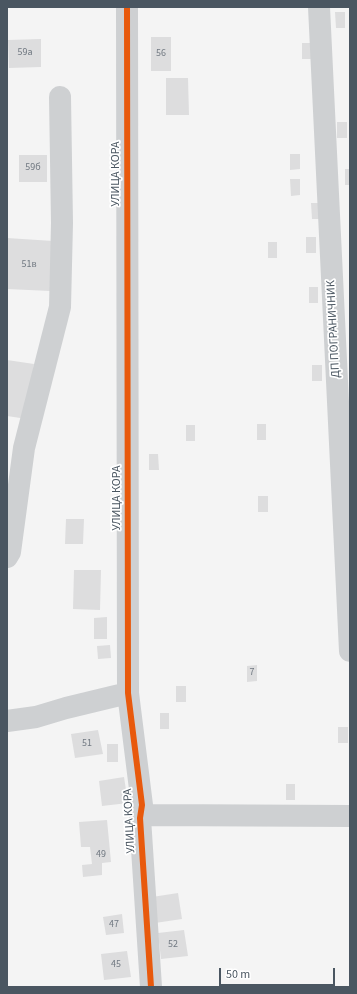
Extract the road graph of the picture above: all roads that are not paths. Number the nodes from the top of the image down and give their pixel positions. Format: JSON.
{"nodes":[{"id":1,"x":127,"y":7,"type":"edge"},
{"id":2,"x":318,"y":7,"type":"edge"},
{"id":3,"x":60,"y":97,"type":"dead end"},
{"id":4,"x":7,"y":557,"type":"edge"},
{"id":5,"x":350,"y":651,"type":"edge"},
{"id":6,"x":128,"y":694,"type":"junction"},
{"id":7,"x":7,"y":721,"type":"edge"},
{"id":8,"x":350,"y":816,"type":"edge"},
{"id":9,"x":140,"y":818,"type":"junction"},
{"id":10,"x":151,"y":987,"type":"edge"}],
"edges":[{"from":1,"to":6,"type":"street","name":"УЛИЦА КОРА"},
{"from":2,"to":5,"type":"street","name":"ДП ПОГРАНИЧНИК"},
{"from":3,"to":4,"type":"street"},
{"from":6,"to":7,"type":"street"},
{"from":6,"to":9,"type":"street","name":"УЛИЦА КОРА"},
{"from":8,"to":9,"type":"street"},
{"from":9,"to":10,"type":"street","name":"УЛИЦА КОРА"}]}
